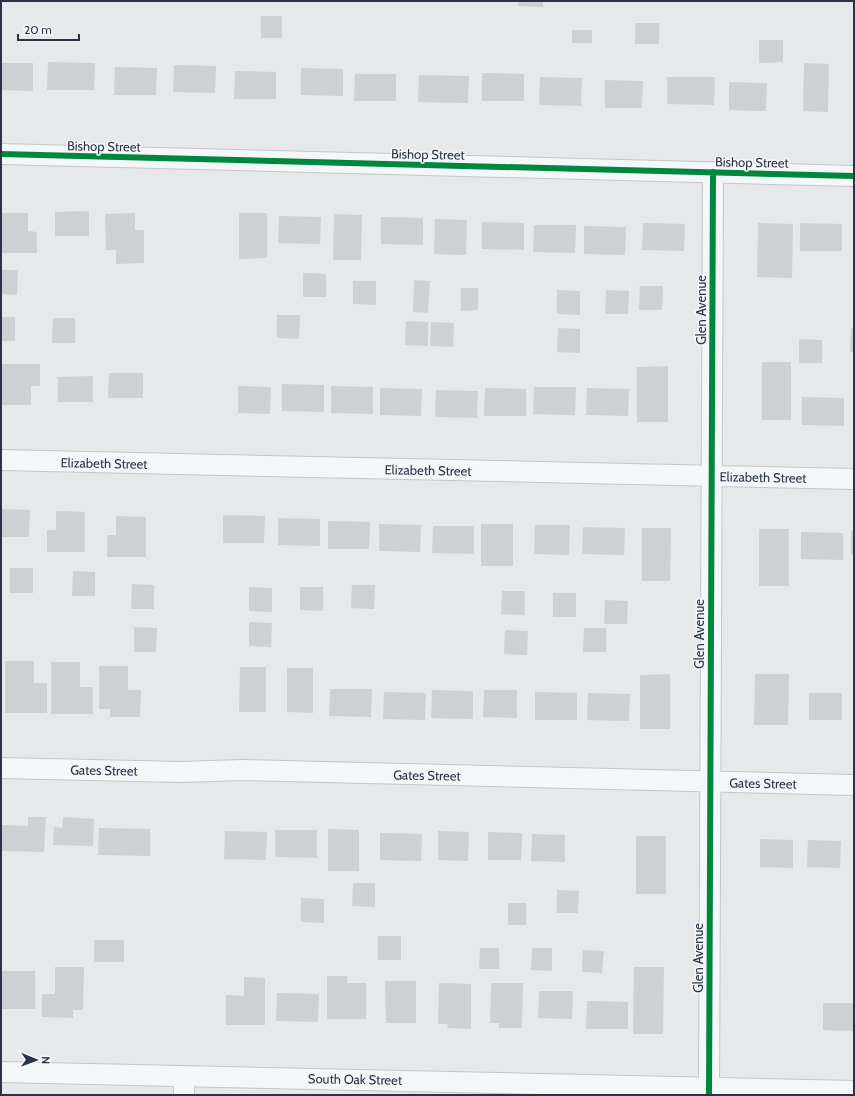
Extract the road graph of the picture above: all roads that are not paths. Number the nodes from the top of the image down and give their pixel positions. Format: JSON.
{"nodes":[{"id":1,"x":1,"y":154,"type":"edge"},
{"id":2,"x":712,"y":172,"type":"junction"},
{"id":3,"x":854,"y":176,"type":"edge"},
{"id":4,"x":1,"y":460,"type":"edge"},
{"id":5,"x":711,"y":476,"type":"junction"},
{"id":6,"x":854,"y":479,"type":"edge"},
{"id":7,"x":1,"y":768,"type":"edge"},
{"id":8,"x":710,"y":782,"type":"junction"},
{"id":9,"x":854,"y":785,"type":"edge"},
{"id":10,"x":1,"y":1072,"type":"edge"},
{"id":11,"x":184,"y":1086,"type":"edge"},
{"id":12,"x":709,"y":1091,"type":"edge"},
{"id":13,"x":854,"y":1091,"type":"edge"}],
"edges":[{"from":1,"to":2,"type":"street","name":"Bishop Street"},
{"from":2,"to":3,"type":"street","name":"Bishop Street"},
{"from":2,"to":5,"type":"street","name":"Glen Avenue"},
{"from":4,"to":5,"type":"street","name":"Elizabeth Street"},
{"from":5,"to":6,"type":"street","name":"Elizabeth Street"},
{"from":5,"to":8,"type":"street","name":"Glen Avenue"},
{"from":7,"to":8,"type":"street","name":"Gates Street"},
{"from":8,"to":9,"type":"street","name":"Gates Street"},
{"from":8,"to":12,"type":"street","name":"Glen Avenue"},
{"from":10,"to":11,"type":"street","name":"South Oak Street"},
{"from":11,"to":12,"type":"street","name":"South Oak Street"},
{"from":12,"to":13,"type":"street","name":"South Oak Street"}]}
